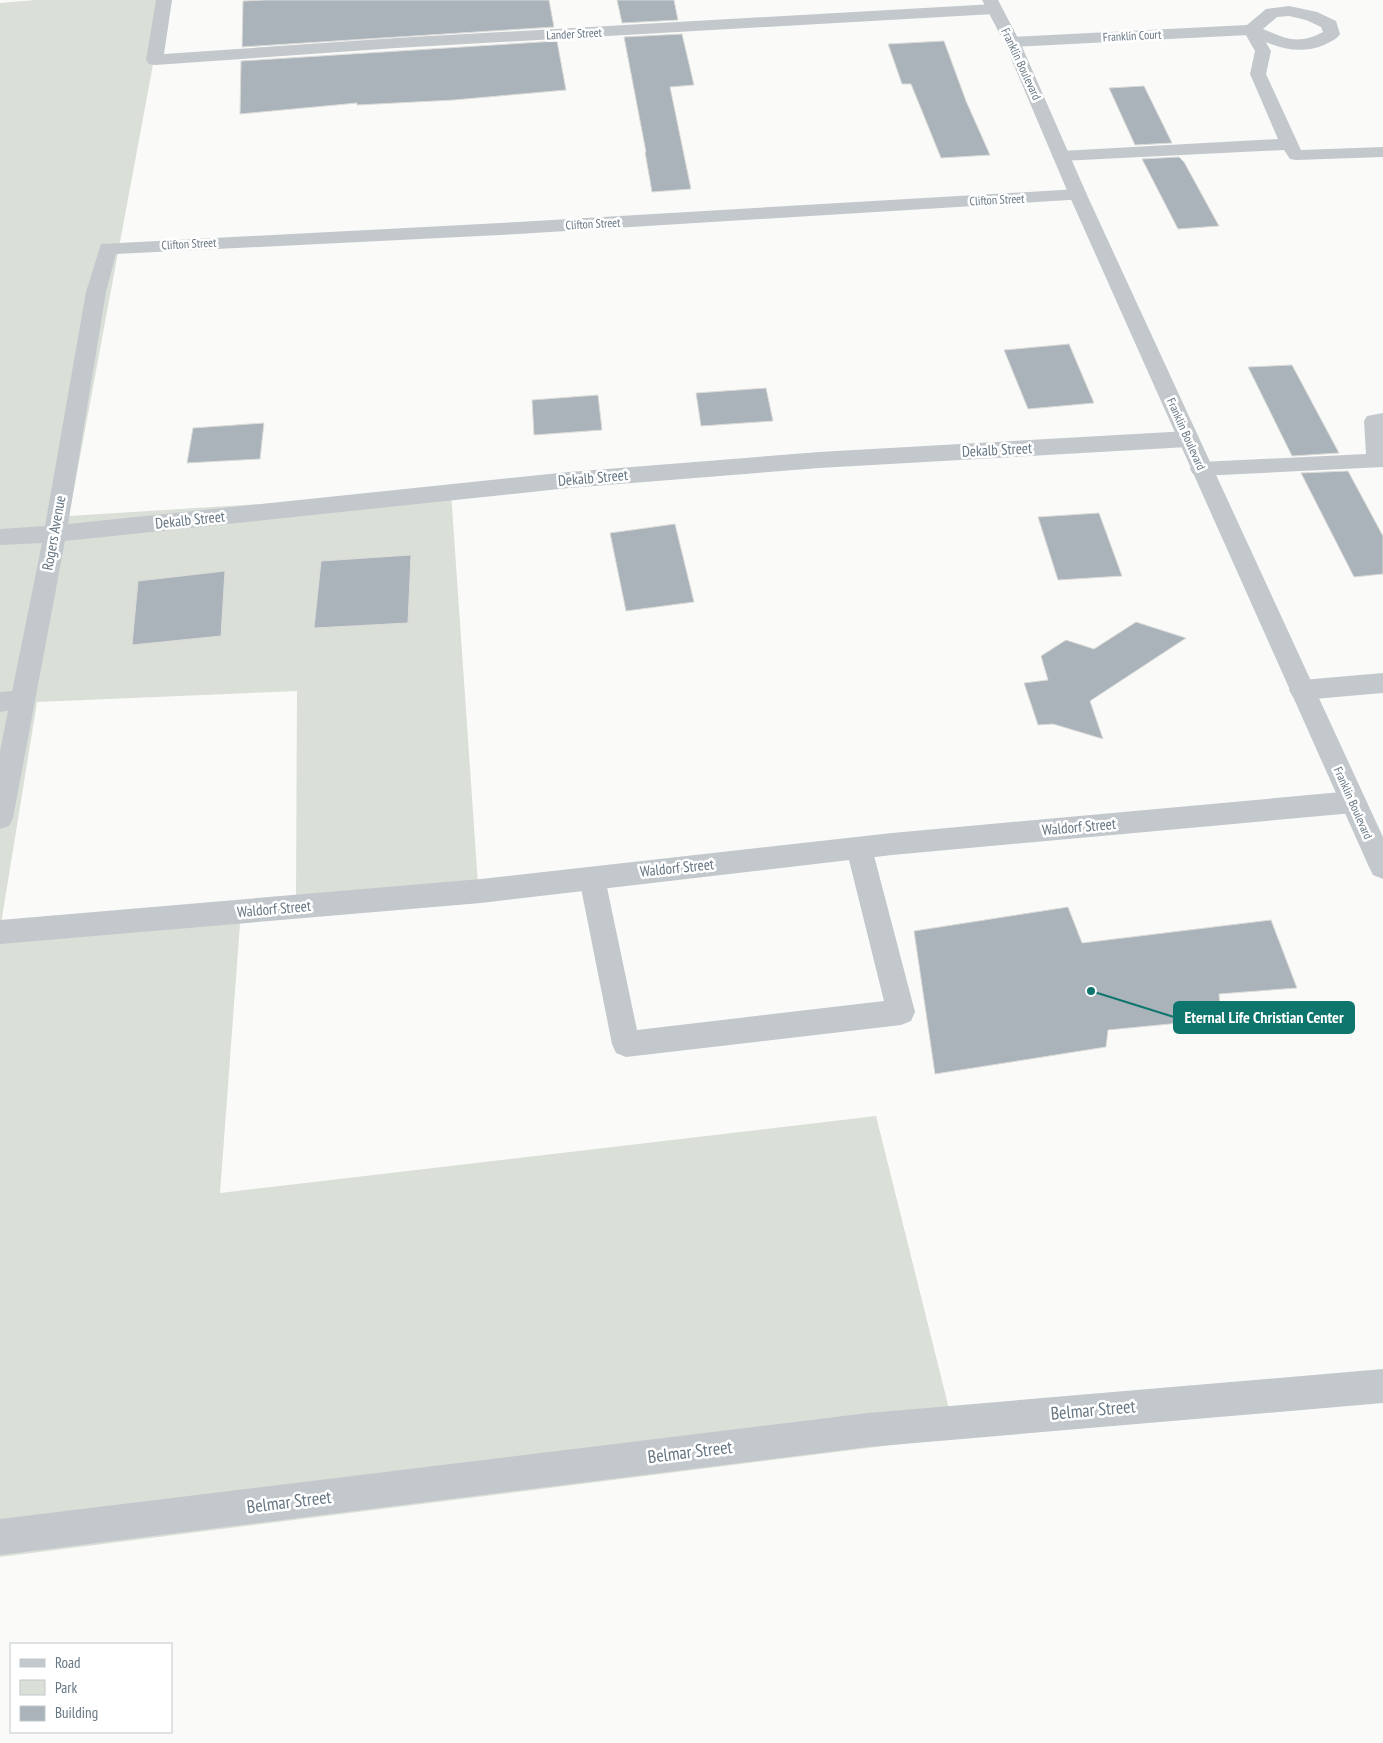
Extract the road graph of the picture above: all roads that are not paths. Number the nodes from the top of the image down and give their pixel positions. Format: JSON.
{"nodes":[{"id":1,"x":164,"y":0,"type":"edge"},
{"id":2,"x":992,"y":4,"type":"edge"},
{"id":3,"x":1251,"y":30,"type":"joint"},
{"id":4,"x":1012,"y":42,"type":"junction"},
{"id":5,"x":1289,"y":144,"type":"junction"},
{"id":6,"x":1383,"y":152,"type":"edge"},
{"id":7,"x":1061,"y":156,"type":"junction"},
{"id":8,"x":1078,"y":195,"type":"junction"},
{"id":9,"x":108,"y":248,"type":"joint"},
{"id":10,"x":1383,"y":420,"type":"edge"},
{"id":11,"x":1188,"y":439,"type":"junction"},
{"id":12,"x":1380,"y":464,"type":"edge"},
{"id":13,"x":1201,"y":469,"type":"junction"},
{"id":14,"x":55,"y":534,"type":"junction"},
{"id":15,"x":0,"y":537,"type":"edge"},
{"id":16,"x":1383,"y":684,"type":"edge"},
{"id":17,"x":1302,"y":690,"type":"junction"},
{"id":18,"x":11,"y":701,"type":"edge"},
{"id":19,"x":1353,"y":802,"type":"junction"},
{"id":20,"x":0,"y":818,"type":"edge"},
{"id":21,"x":858,"y":848,"type":"junction"},
{"id":22,"x":1383,"y":867,"type":"edge"},
{"id":23,"x":592,"y":878,"type":"junction"},
{"id":24,"x":0,"y":932,"type":"edge"},
{"id":25,"x":1383,"y":1386,"type":"edge"},
{"id":26,"x":0,"y":1537,"type":"edge"}],
"edges":[{"from":1,"to":2,"type":"street","name":"Lander Street"},
{"from":2,"to":4,"type":"street","name":"Franklin Boulevard"},
{"from":3,"to":4,"type":"street","name":"Franklin Court"},
{"from":3,"to":5,"type":"lane"},
{"from":4,"to":7,"type":"street","name":"Franklin Boulevard"},
{"from":5,"to":6,"type":"lane"},
{"from":5,"to":7,"type":"lane"},
{"from":7,"to":8,"type":"street","name":"Franklin Boulevard"},
{"from":8,"to":9,"type":"street","name":"Clifton Street"},
{"from":8,"to":11,"type":"street","name":"Franklin Boulevard"},
{"from":9,"to":14,"type":"street","name":"Rogers Avenue"},
{"from":10,"to":12,"type":"lane"},
{"from":11,"to":13,"type":"street","name":"Franklin Boulevard"},
{"from":11,"to":14,"type":"street","name":"Dekalb Street"},
{"from":12,"to":13,"type":"lane"},
{"from":13,"to":17,"type":"street","name":"Franklin Boulevard"},
{"from":14,"to":15,"type":"street","name":"Dekalb Street"},
{"from":14,"to":18,"type":"street","name":"Rogers Avenue"},
{"from":16,"to":17,"type":"street"},
{"from":17,"to":19,"type":"street","name":"Franklin Boulevard"},
{"from":18,"to":20,"type":"street","name":"Rogers Avenue"},
{"from":19,"to":21,"type":"street","name":"Waldorf Street"},
{"from":19,"to":22,"type":"street","name":"Franklin Boulevard"},
{"from":21,"to":23,"type":"street","name":"Waldorf Street"},
{"from":21,"to":23,"type":"lane"},
{"from":23,"to":24,"type":"street","name":"Waldorf Street"},
{"from":25,"to":26,"type":"street","name":"Belmar Street"}]}
